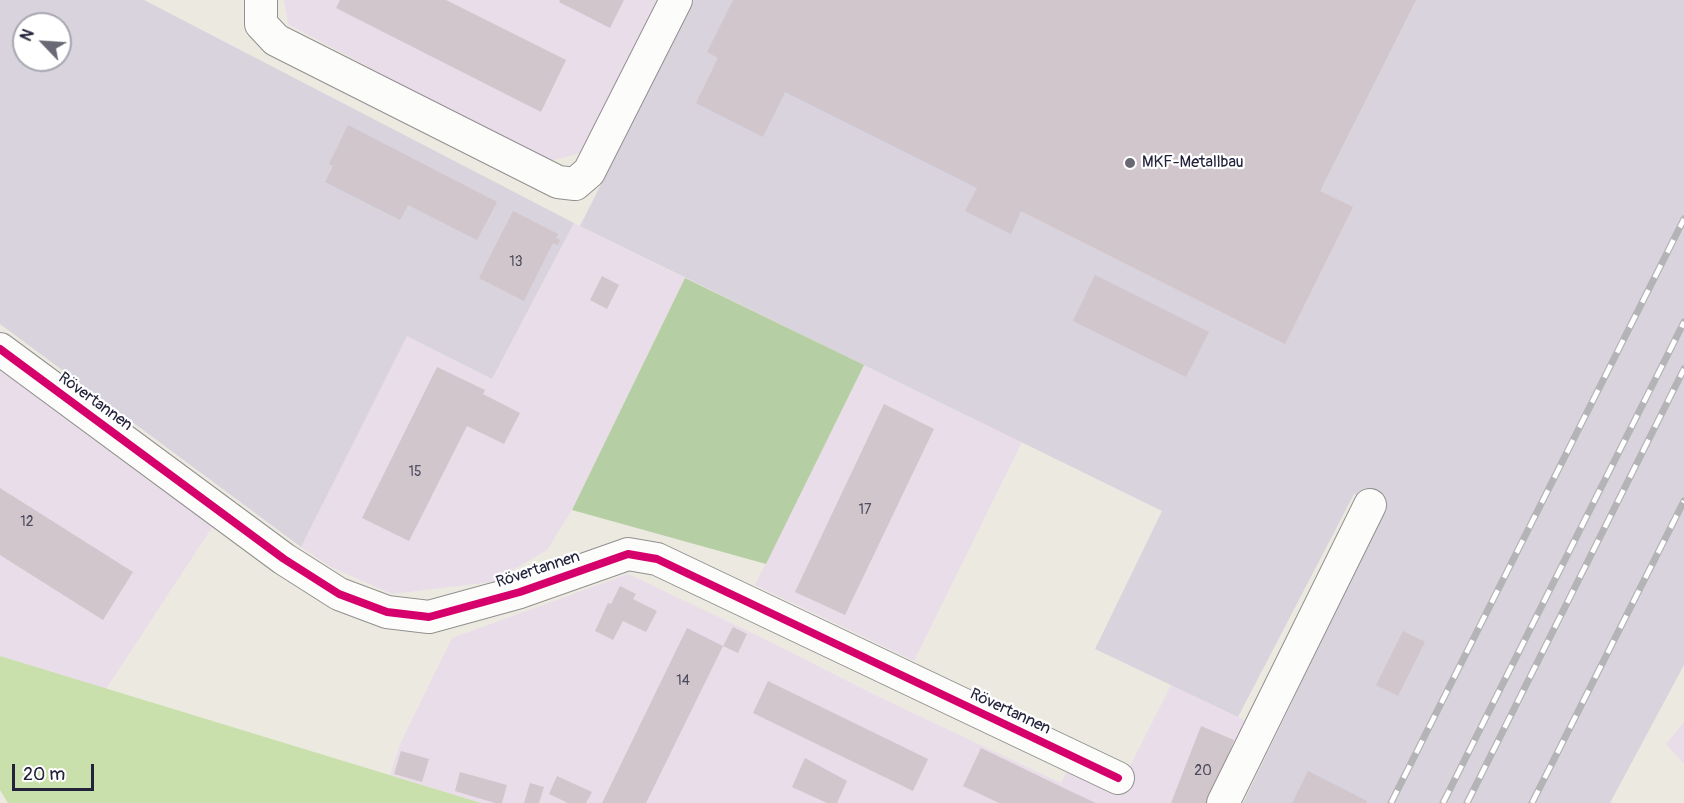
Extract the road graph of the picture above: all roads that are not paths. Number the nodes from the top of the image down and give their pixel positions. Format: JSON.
{"nodes":[{"id":1,"x":261,"y":0,"type":"edge"},
{"id":2,"x":676,"y":0,"type":"edge"},
{"id":3,"x":0,"y":348,"type":"edge"},
{"id":4,"x":1370,"y":505,"type":"dead end"},
{"id":5,"x":1118,"y":778,"type":"dead end"},
{"id":6,"x":1223,"y":803,"type":"edge"}],
"edges":[{"from":1,"to":2,"type":"street"},
{"from":3,"to":5,"type":"street","name":"Rövertannen"},
{"from":4,"to":6,"type":"street"}]}
